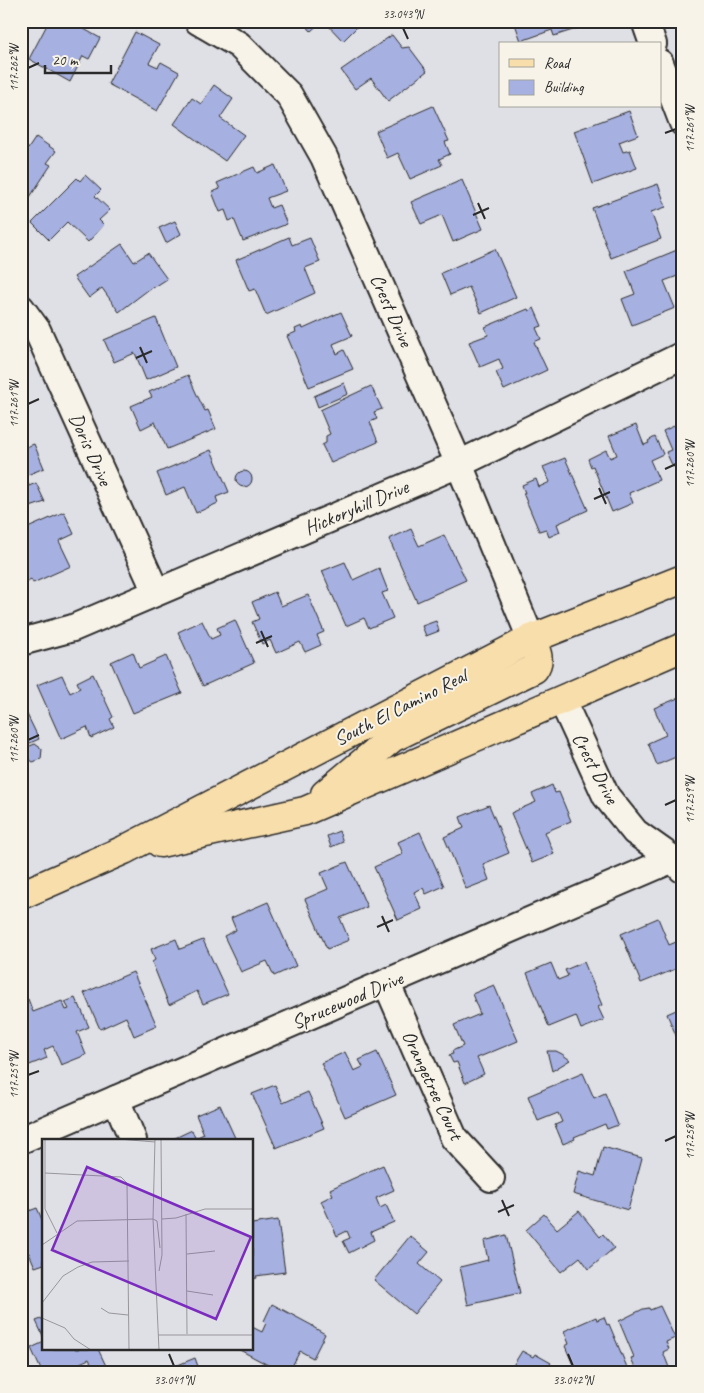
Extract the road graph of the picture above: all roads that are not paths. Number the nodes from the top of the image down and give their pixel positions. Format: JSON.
{"nodes":[{"id":1,"x":198,"y":21,"type":"edge"},
{"id":2,"x":645,"y":21,"type":"edge"},
{"id":3,"x":652,"y":42,"type":"edge"},
{"id":4,"x":662,"y":68,"type":"edge"},
{"id":5,"x":683,"y":123,"type":"edge"},
{"id":6,"x":21,"y":308,"type":"edge"},
{"id":7,"x":683,"y":355,"type":"edge"},
{"id":8,"x":459,"y":464,"type":"junction"},
{"id":9,"x":683,"y":579,"type":"edge"},
{"id":10,"x":156,"y":592,"type":"junction"},
{"id":11,"x":531,"y":639,"type":"junction"},
{"id":12,"x":21,"y":642,"type":"edge"},
{"id":13,"x":683,"y":648,"type":"edge"},
{"id":14,"x":562,"y":700,"type":"junction"},
{"id":15,"x":306,"y":811,"type":"junction"},
{"id":16,"x":124,"y":850,"type":"junction"},
{"id":17,"x":678,"y":864,"type":"edge"},
{"id":18,"x":21,"y":895,"type":"edge"},
{"id":19,"x":387,"y":984,"type":"junction"},
{"id":20,"x":116,"y":1099,"type":"junction"},
{"id":21,"x":133,"y":1139,"type":"edge"},
{"id":22,"x":21,"y":1140,"type":"edge"},
{"id":23,"x":491,"y":1178,"type":"dead end"}],
"edges":[{"from":1,"to":8,"type":"street","name":"Crest Drive"},
{"from":2,"to":3,"type":"street"},
{"from":4,"to":5,"type":"street"},
{"from":6,"to":10,"type":"street","name":"Doris Drive"},
{"from":7,"to":8,"type":"street","name":"Hickoryhill Drive"},
{"from":8,"to":10,"type":"street","name":"Hickoryhill Drive"},
{"from":8,"to":11,"type":"street","name":"Crest Drive"},
{"from":9,"to":11,"type":"main road","name":"South El Camino Real"},
{"from":10,"to":12,"type":"street","name":"Hickoryhill Drive"},
{"from":11,"to":15,"type":"main road"},
{"from":11,"to":16,"type":"main road","name":"South El Camino Real"},
{"from":13,"to":14,"type":"main road","name":"South El Camino Real"},
{"from":14,"to":15,"type":"main road","name":"South El Camino Real"},
{"from":14,"to":17,"type":"street","name":"Crest Drive"},
{"from":15,"to":16,"type":"main road","name":"South El Camino Real"},
{"from":16,"to":18,"type":"main road","name":"South El Camino Real"},
{"from":17,"to":19,"type":"street","name":"Sprucewood Drive"},
{"from":19,"to":20,"type":"street","name":"Sprucewood Drive"},
{"from":19,"to":23,"type":"street","name":"Orangetree Court"},
{"from":20,"to":21,"type":"street"},
{"from":20,"to":22,"type":"street","name":"Sprucewood Drive"}]}
